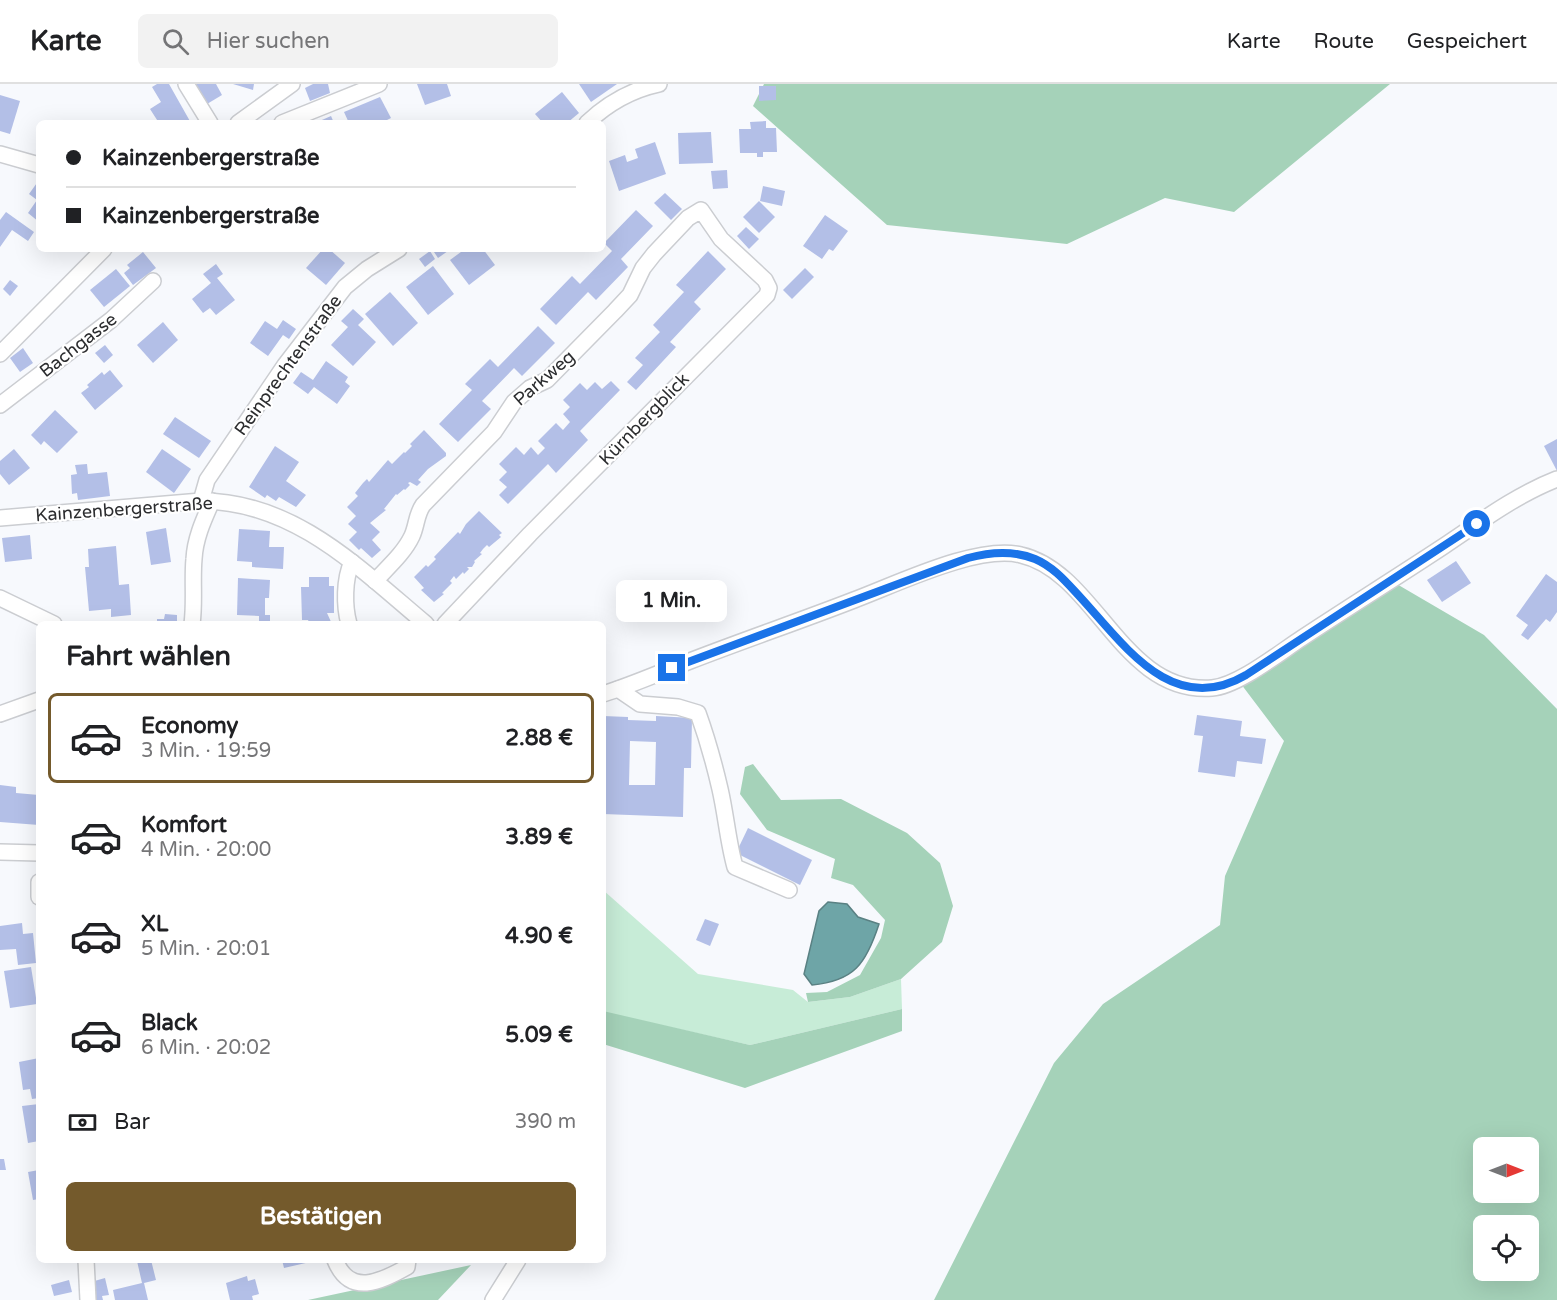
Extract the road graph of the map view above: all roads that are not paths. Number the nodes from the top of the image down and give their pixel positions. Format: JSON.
{"nodes":[{"id":1,"x":186,"y":84,"type":"edge"},
{"id":2,"x":292,"y":84,"type":"edge"},
{"id":3,"x":379,"y":84,"type":"edge"},
{"id":4,"x":659,"y":84,"type":"edge"},
{"id":5,"x":208,"y":120,"type":"edge"},
{"id":6,"x":242,"y":120,"type":"edge"},
{"id":7,"x":289,"y":120,"type":"edge"},
{"id":8,"x":591,"y":120,"type":"edge"},
{"id":9,"x":0,"y":154,"type":"edge"},
{"id":10,"x":36,"y":164,"type":"edge"},
{"id":11,"x":701,"y":210,"type":"joint"},
{"id":12,"x":101,"y":252,"type":"edge"},
{"id":13,"x":394,"y":252,"type":"edge"},
{"id":14,"x":153,"y":281,"type":"dead end"},
{"id":15,"x":0,"y":354,"type":"edge"},
{"id":16,"x":0,"y":405,"type":"edge"},
{"id":17,"x":1557,"y":479,"type":"edge"},
{"id":18,"x":206,"y":501,"type":"junction"},
{"id":19,"x":0,"y":518,"type":"edge"},
{"id":20,"x":352,"y":562,"type":"junction"},
{"id":21,"x":375,"y":581,"type":"junction"},
{"id":22,"x":0,"y":598,"type":"edge"},
{"id":23,"x":48,"y":621,"type":"edge"},
{"id":24,"x":192,"y":621,"type":"edge"},
{"id":25,"x":349,"y":621,"type":"edge"},
{"id":26,"x":422,"y":621,"type":"edge"},
{"id":27,"x":448,"y":621,"type":"edge"},
{"id":28,"x":618,"y":689,"type":"junction"},
{"id":29,"x":606,"y":693,"type":"edge"},
{"id":30,"x":36,"y":701,"type":"edge"},
{"id":31,"x":0,"y":714,"type":"edge"},
{"id":32,"x":0,"y":852,"type":"edge"},
{"id":33,"x":36,"y":853,"type":"edge"},
{"id":34,"x":789,"y":890,"type":"dead end"},
{"id":35,"x":86,"y":1263,"type":"edge"},
{"id":36,"x":337,"y":1263,"type":"edge"},
{"id":37,"x":408,"y":1263,"type":"edge"},
{"id":38,"x":517,"y":1263,"type":"edge"},
{"id":39,"x":88,"y":1300,"type":"edge"},
{"id":40,"x":493,"y":1300,"type":"edge"}],
"edges":[{"from":1,"to":5,"type":"street"},
{"from":2,"to":6,"type":"street"},
{"from":3,"to":7,"type":"street"},
{"from":4,"to":8,"type":"street"},
{"from":9,"to":10,"type":"street"},
{"from":11,"to":21,"type":"street","name":"Parkweg"},
{"from":11,"to":27,"type":"street","name":"Kürnbergblick"},
{"from":12,"to":15,"type":"street"},
{"from":13,"to":18,"type":"street","name":"Reinprechtenstraße"},
{"from":14,"to":16,"type":"street","name":"Bachgasse"},
{"from":17,"to":28,"type":"street"},
{"from":18,"to":19,"type":"street","name":"Kainzenbergerstraße"},
{"from":18,"to":20,"type":"street","name":"Kainzenbergerstraße"},
{"from":18,"to":24,"type":"street","name":"Reinprechtenstraße"},
{"from":20,"to":21,"type":"street","name":"Kainzenbergerstraße"},
{"from":20,"to":25,"type":"street"},
{"from":21,"to":26,"type":"street","name":"Kainzenbergerstraße"},
{"from":22,"to":23,"type":"street"},
{"from":28,"to":29,"type":"street"},
{"from":28,"to":34,"type":"street"},
{"from":30,"to":31,"type":"street"},
{"from":32,"to":33,"type":"street"},
{"from":35,"to":39,"type":"street"},
{"from":36,"to":37,"type":"street"},
{"from":38,"to":40,"type":"street"}]}
